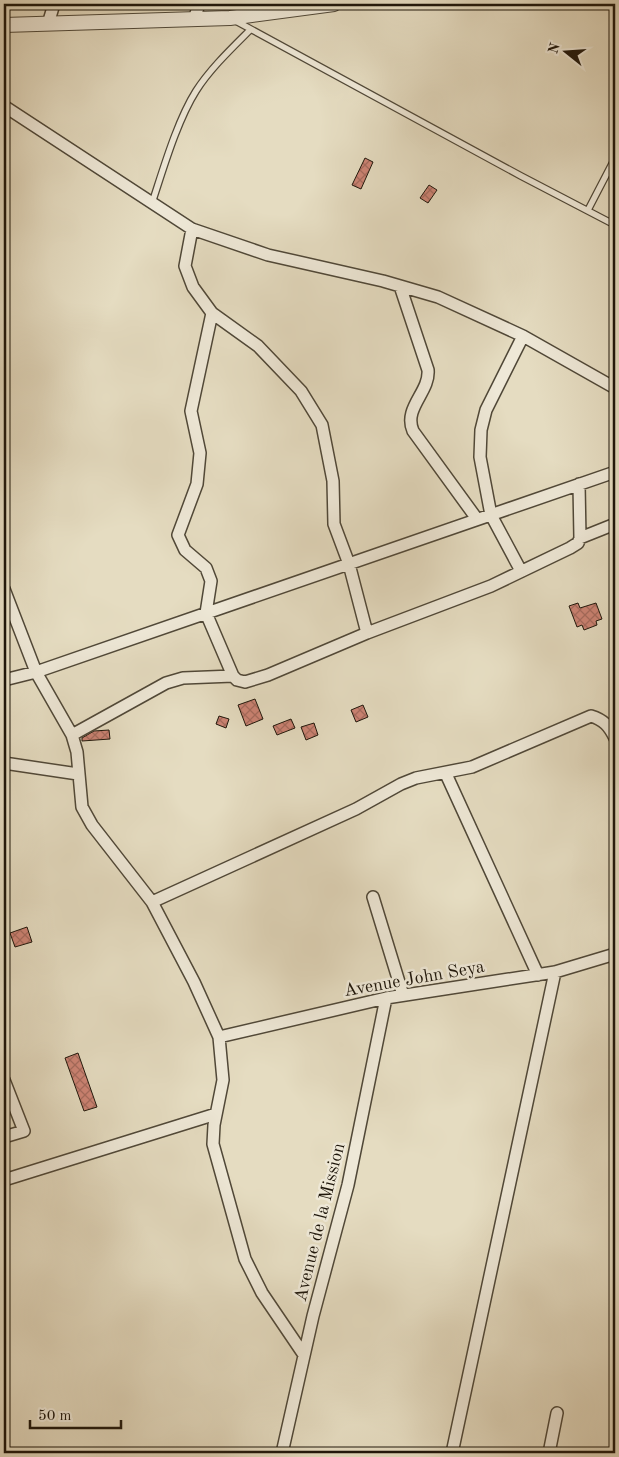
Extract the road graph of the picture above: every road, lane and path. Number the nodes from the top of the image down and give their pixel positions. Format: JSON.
{"nodes":[{"id":1,"x":54,"y":4,"type":"edge"},
{"id":2,"x":199,"y":4,"type":"edge"},
{"id":3,"x":334,"y":4,"type":"edge"},
{"id":4,"x":230,"y":18,"type":"junction"},
{"id":5,"x":194,"y":20,"type":"junction"},
{"id":6,"x":48,"y":24,"type":"junction"},
{"id":7,"x":4,"y":25,"type":"edge"},
{"id":8,"x":250,"y":30,"type":"junction"},
{"id":9,"x":4,"y":106,"type":"edge"},
{"id":10,"x":615,"y":158,"type":"edge"},
{"id":11,"x":152,"y":204,"type":"junction"},
{"id":12,"x":588,"y":210,"type":"junction"},
{"id":13,"x":615,"y":224,"type":"edge"},
{"id":14,"x":192,"y":229,"type":"junction"},
{"id":15,"x":400,"y":286,"type":"junction"},
{"id":16,"x":212,"y":313,"type":"junction"},
{"id":17,"x":523,"y":336,"type":"junction"},
{"id":18,"x":615,"y":388,"type":"edge"},
{"id":19,"x":615,"y":472,"type":"edge"},
{"id":20,"x":579,"y":484,"type":"junction"},
{"id":21,"x":491,"y":515,"type":"junction"},
{"id":22,"x":477,"y":519,"type":"junction"},
{"id":23,"x":615,"y":524,"type":"edge"},
{"id":24,"x":580,"y":538,"type":"junction"},
{"id":25,"x":349,"y":564,"type":"junction"},
{"id":26,"x":521,"y":571,"type":"junction"},
{"id":27,"x":4,"y":589,"type":"edge"},
{"id":28,"x":206,"y":613,"type":"junction"},
{"id":29,"x":367,"y":632,"type":"junction"},
{"id":30,"x":36,"y":672,"type":"junction"},
{"id":31,"x":232,"y":676,"type":"junction"},
{"id":32,"x":4,"y":680,"type":"edge"},
{"id":33,"x":72,"y":735,"type":"junction"},
{"id":34,"x":615,"y":738,"type":"edge"},
{"id":35,"x":4,"y":763,"type":"edge"},
{"id":36,"x":78,"y":774,"type":"junction"},
{"id":37,"x":446,"y":774,"type":"junction"},
{"id":38,"x":373,"y":897,"type":"dead end"},
{"id":39,"x":152,"y":902,"type":"junction"},
{"id":40,"x":615,"y":954,"type":"edge"},
{"id":41,"x":555,"y":972,"type":"junction"},
{"id":42,"x":538,"y":975,"type":"junction"},
{"id":43,"x":403,"y":996,"type":"junction"},
{"id":44,"x":386,"y":998,"type":"junction"},
{"id":45,"x":219,"y":1036,"type":"junction"},
{"id":46,"x":4,"y":1080,"type":"edge"},
{"id":47,"x":216,"y":1114,"type":"junction"},
{"id":48,"x":4,"y":1137,"type":"edge"},
{"id":49,"x":4,"y":1180,"type":"edge"},
{"id":50,"x":304,"y":1355,"type":"junction"},
{"id":51,"x":557,"y":1413,"type":"dead end"},
{"id":52,"x":282,"y":1453,"type":"edge"},
{"id":53,"x":452,"y":1453,"type":"edge"},
{"id":54,"x":549,"y":1453,"type":"edge"}],
"edges":[{"from":1,"to":6,"type":"street"},
{"from":2,"to":5,"type":"street"},
{"from":3,"to":4,"type":"street"},
{"from":4,"to":5,"type":"street"},
{"from":4,"to":8,"type":"lane"},
{"from":5,"to":6,"type":"street"},
{"from":6,"to":7,"type":"street"},
{"from":8,"to":11,"type":"lane"},
{"from":8,"to":12,"type":"lane"},
{"from":9,"to":11,"type":"street"},
{"from":10,"to":12,"type":"lane"},
{"from":11,"to":14,"type":"street"},
{"from":12,"to":13,"type":"lane"},
{"from":14,"to":15,"type":"street"},
{"from":14,"to":16,"type":"street"},
{"from":15,"to":17,"type":"street"},
{"from":15,"to":22,"type":"street"},
{"from":16,"to":25,"type":"street"},
{"from":16,"to":28,"type":"street"},
{"from":17,"to":18,"type":"street"},
{"from":17,"to":21,"type":"street"},
{"from":19,"to":20,"type":"street"},
{"from":20,"to":21,"type":"street"},
{"from":20,"to":24,"type":"street"},
{"from":21,"to":22,"type":"street"},
{"from":21,"to":26,"type":"street"},
{"from":22,"to":25,"type":"street"},
{"from":23,"to":24,"type":"street"},
{"from":24,"to":26,"type":"street"},
{"from":25,"to":28,"type":"street"},
{"from":25,"to":29,"type":"street"},
{"from":26,"to":29,"type":"street"},
{"from":27,"to":30,"type":"street"},
{"from":28,"to":30,"type":"street"},
{"from":28,"to":31,"type":"street"},
{"from":29,"to":31,"type":"street"},
{"from":30,"to":32,"type":"street"},
{"from":30,"to":33,"type":"street"},
{"from":31,"to":33,"type":"street"},
{"from":33,"to":36,"type":"street"},
{"from":34,"to":37,"type":"street"},
{"from":35,"to":36,"type":"street"},
{"from":36,"to":39,"type":"street"},
{"from":37,"to":39,"type":"street"},
{"from":37,"to":42,"type":"street"},
{"from":38,"to":43,"type":"street"},
{"from":39,"to":45,"type":"street"},
{"from":40,"to":41,"type":"street","name":"Avenue John Seya"},
{"from":41,"to":42,"type":"street","name":"Avenue John Seya"},
{"from":41,"to":53,"type":"street"},
{"from":42,"to":43,"type":"street","name":"Avenue John Seya"},
{"from":43,"to":44,"type":"street","name":"Avenue John Seya"},
{"from":44,"to":45,"type":"street","name":"Avenue John Seya"},
{"from":44,"to":50,"type":"street","name":"Avenue de la Mission"},
{"from":45,"to":47,"type":"street"},
{"from":46,"to":48,"type":"street"},
{"from":47,"to":49,"type":"street"},
{"from":47,"to":50,"type":"street"},
{"from":50,"to":52,"type":"street","name":"Avenue de la Mission"},
{"from":51,"to":54,"type":"street"}]}
